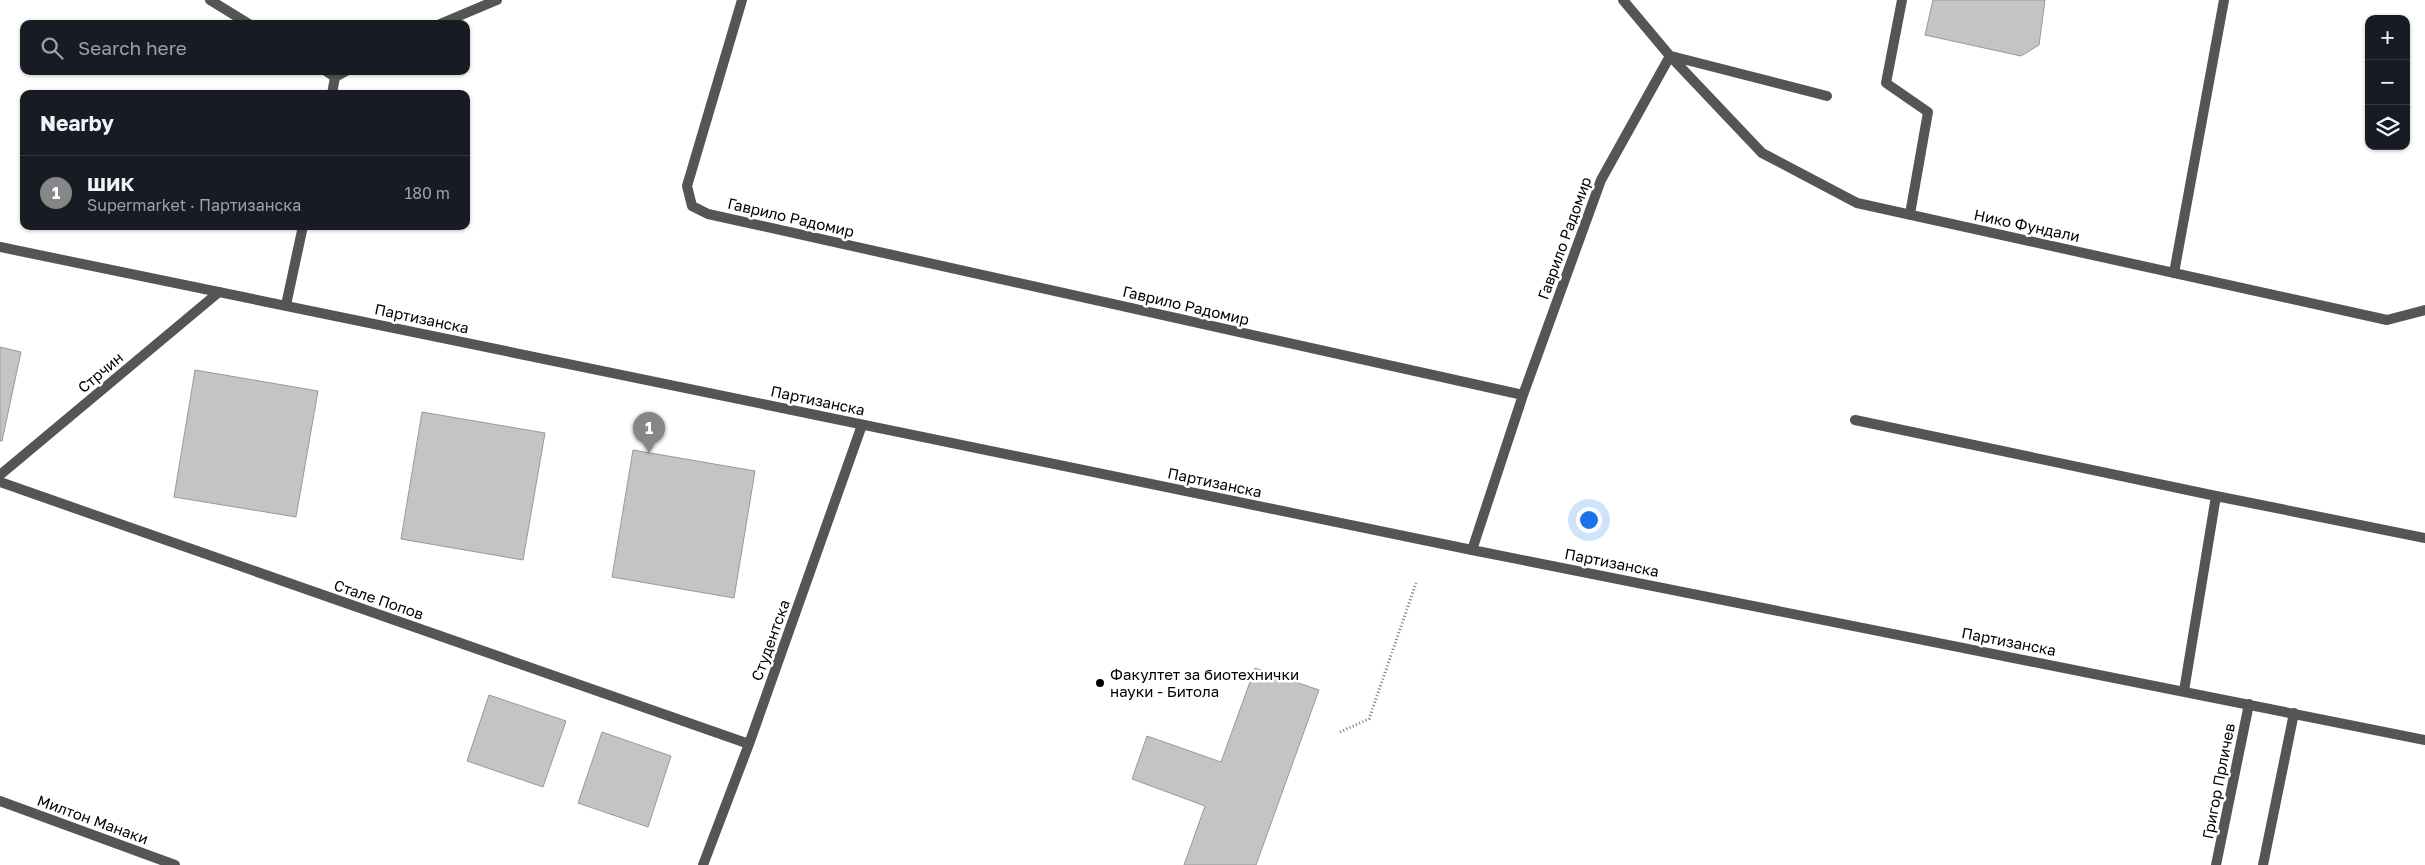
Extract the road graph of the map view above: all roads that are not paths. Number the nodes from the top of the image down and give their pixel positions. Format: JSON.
{"nodes":[{"id":1,"x":210,"y":0,"type":"edge"},
{"id":2,"x":497,"y":0,"type":"edge"},
{"id":3,"x":742,"y":0,"type":"edge"},
{"id":4,"x":1622,"y":0,"type":"edge"},
{"id":5,"x":1902,"y":0,"type":"edge"},
{"id":6,"x":2224,"y":0,"type":"edge"},
{"id":7,"x":242,"y":20,"type":"edge"},
{"id":8,"x":450,"y":20,"type":"edge"},
{"id":9,"x":1670,"y":56,"type":"junction"},
{"id":10,"x":331,"y":75,"type":"edge"},
{"id":11,"x":332,"y":90,"type":"edge"},
{"id":12,"x":1827,"y":96,"type":"dead end"},
{"id":13,"x":1910,"y":214,"type":"junction"},
{"id":14,"x":302,"y":230,"type":"edge"},
{"id":15,"x":0,"y":247,"type":"edge"},
{"id":16,"x":2174,"y":272,"type":"junction"},
{"id":17,"x":219,"y":292,"type":"junction"},
{"id":18,"x":286,"y":305,"type":"junction"},
{"id":19,"x":2425,"y":310,"type":"edge"},
{"id":20,"x":1523,"y":395,"type":"junction"},
{"id":21,"x":1855,"y":420,"type":"dead end"},
{"id":22,"x":862,"y":425,"type":"junction"},
{"id":23,"x":0,"y":475,"type":"edge"},
{"id":24,"x":0,"y":482,"type":"edge"},
{"id":25,"x":2216,"y":496,"type":"junction"},
{"id":26,"x":2425,"y":538,"type":"edge"},
{"id":27,"x":1472,"y":550,"type":"junction"},
{"id":28,"x":2184,"y":691,"type":"junction"},
{"id":29,"x":2249,"y":704,"type":"junction"},
{"id":30,"x":2294,"y":713,"type":"junction"},
{"id":31,"x":2425,"y":740,"type":"edge"},
{"id":32,"x":749,"y":744,"type":"junction"},
{"id":33,"x":0,"y":801,"type":"edge"},
{"id":34,"x":175,"y":865,"type":"edge"},
{"id":35,"x":704,"y":865,"type":"edge"},
{"id":36,"x":2216,"y":865,"type":"edge"},
{"id":37,"x":2263,"y":865,"type":"edge"}],
"edges":[{"from":1,"to":7,"type":"street"},
{"from":2,"to":8,"type":"street"},
{"from":3,"to":20,"type":"street","name":"Гаврило Радомир"},
{"from":4,"to":9,"type":"street","name":"Нико Фундали"},
{"from":5,"to":13,"type":"street"},
{"from":6,"to":16,"type":"street"},
{"from":9,"to":12,"type":"street"},
{"from":9,"to":13,"type":"street","name":"Нико Фундали"},
{"from":9,"to":20,"type":"street","name":"Гаврило Радомир"},
{"from":10,"to":11,"type":"street"},
{"from":13,"to":16,"type":"street","name":"Нико Фундали"},
{"from":14,"to":18,"type":"street"},
{"from":15,"to":17,"type":"street","name":"Партизанска"},
{"from":16,"to":19,"type":"street","name":"Нико Фундали"},
{"from":17,"to":18,"type":"street","name":"Партизанска"},
{"from":17,"to":23,"type":"street","name":"Стрчин"},
{"from":18,"to":22,"type":"street","name":"Партизанска"},
{"from":20,"to":27,"type":"street"},
{"from":21,"to":25,"type":"street"},
{"from":22,"to":27,"type":"street","name":"Партизанска"},
{"from":22,"to":32,"type":"street","name":"Студентска"},
{"from":24,"to":32,"type":"street","name":"Стале Попов"},
{"from":25,"to":26,"type":"street"},
{"from":25,"to":28,"type":"street"},
{"from":27,"to":28,"type":"street","name":"Партизанска"},
{"from":28,"to":29,"type":"street","name":"Партизанска"},
{"from":29,"to":30,"type":"street","name":"Партизанска"},
{"from":29,"to":36,"type":"street","name":"Григор Прличев"},
{"from":30,"to":31,"type":"street","name":"Партизанска"},
{"from":30,"to":37,"type":"street"},
{"from":32,"to":35,"type":"street","name":"Студентска"},
{"from":33,"to":34,"type":"street","name":"Милтон Манаки"}]}
